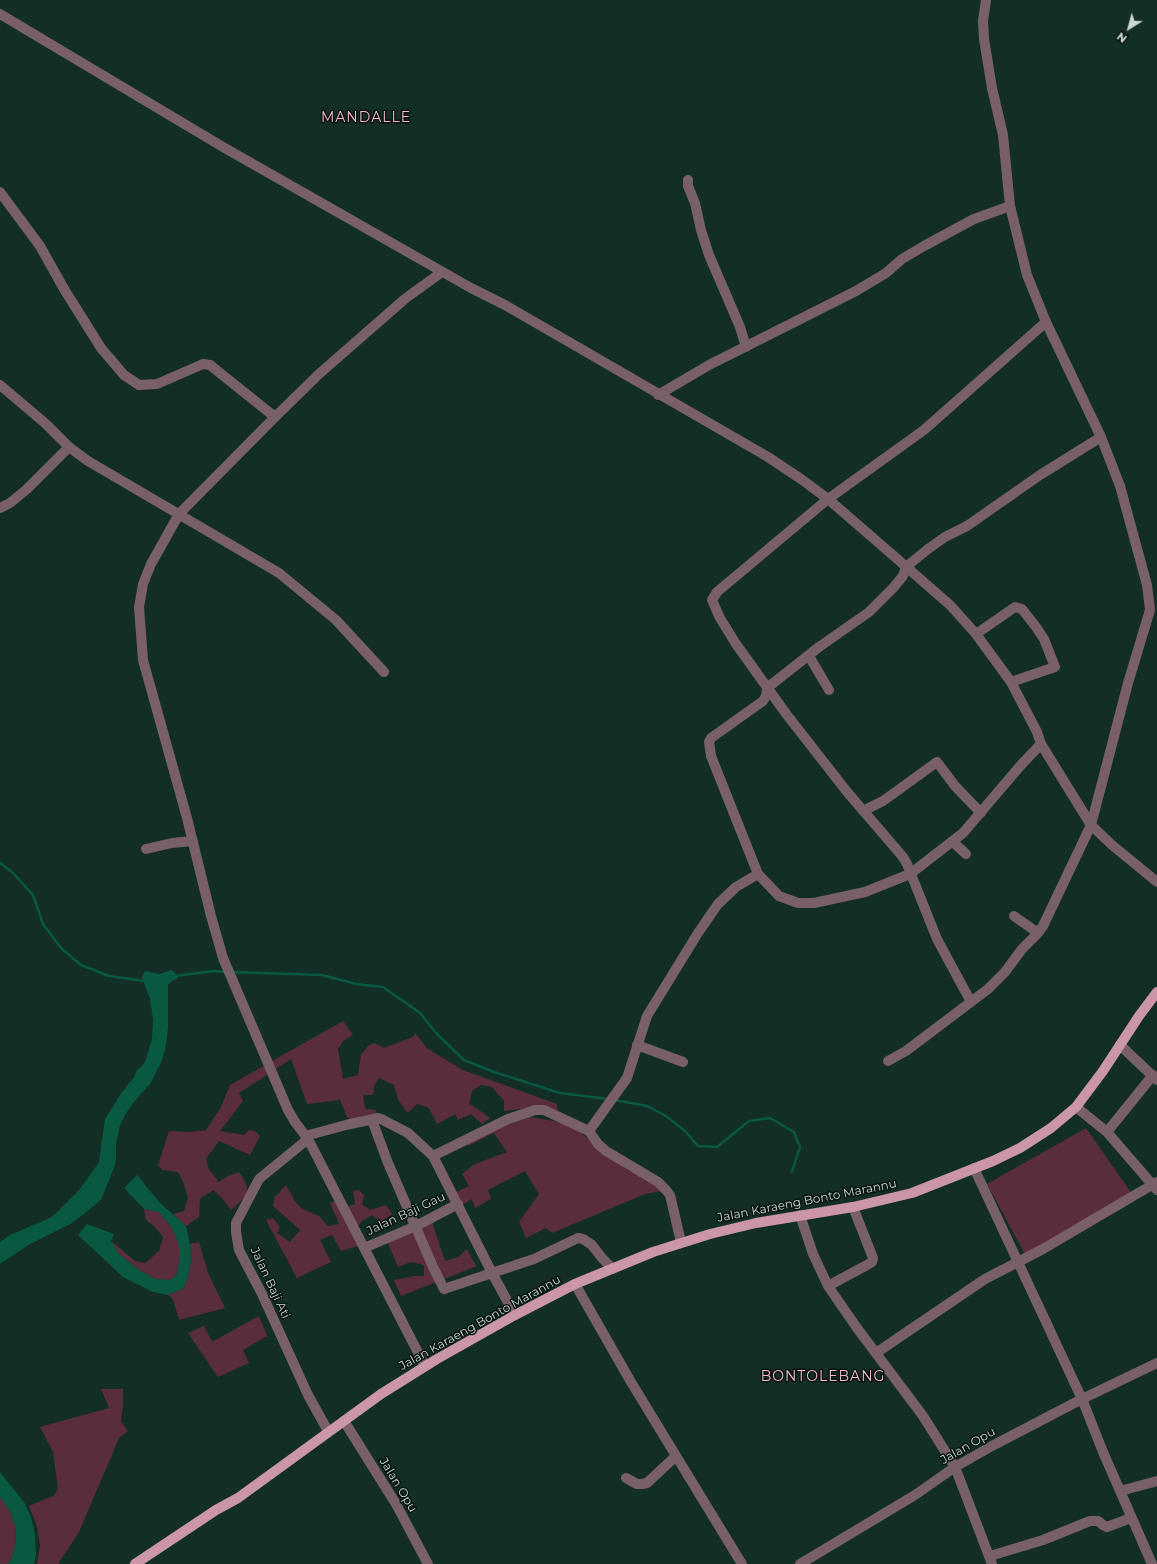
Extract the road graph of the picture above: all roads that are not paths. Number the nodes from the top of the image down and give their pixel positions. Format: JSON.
{"nodes":[{"id":1,"x":986,"y":0,"type":"edge"},
{"id":2,"x":0,"y":14,"type":"edge"},
{"id":3,"x":688,"y":180,"type":"dead end"},
{"id":4,"x":0,"y":192,"type":"edge"},
{"id":5,"x":1010,"y":206,"type":"junction"},
{"id":6,"x":442,"y":272,"type":"junction"},
{"id":7,"x":1046,"y":322,"type":"junction"},
{"id":8,"x":746,"y":347,"type":"junction"},
{"id":9,"x":0,"y":385,"type":"edge"},
{"id":10,"x":658,"y":395,"type":"junction"},
{"id":11,"x":275,"y":417,"type":"junction"},
{"id":12,"x":1101,"y":437,"type":"junction"},
{"id":13,"x":69,"y":447,"type":"junction"},
{"id":14,"x":828,"y":499,"type":"junction"},
{"id":15,"x":0,"y":508,"type":"edge"},
{"id":16,"x":179,"y":514,"type":"junction"},
{"id":17,"x":906,"y":566,"type":"junction"},
{"id":18,"x":976,"y":634,"type":"junction"},
{"id":19,"x":809,"y":656,"type":"junction"},
{"id":20,"x":384,"y":672,"type":"dead end"},
{"id":21,"x":1011,"y":682,"type":"junction"},
{"id":22,"x":767,"y":688,"type":"junction"},
{"id":23,"x":829,"y":690,"type":"dead end"},
{"id":24,"x":1041,"y":744,"type":"junction"},
{"id":25,"x":863,"y":811,"type":"junction"},
{"id":26,"x":981,"y":813,"type":"junction"},
{"id":27,"x":1092,"y":824,"type":"junction"},
{"id":28,"x":193,"y":841,"type":"junction"},
{"id":29,"x":953,"y":842,"type":"junction"},
{"id":30,"x":146,"y":848,"type":"dead end"},
{"id":31,"x":966,"y":854,"type":"dead end"},
{"id":32,"x":758,"y":874,"type":"junction"},
{"id":33,"x":910,"y":874,"type":"junction"},
{"id":34,"x":1157,"y":882,"type":"edge"},
{"id":35,"x":1014,"y":916,"type":"dead end"},
{"id":36,"x":1038,"y":933,"type":"junction"},
{"id":37,"x":1157,"y":992,"type":"edge"},
{"id":38,"x":971,"y":1002,"type":"junction"},
{"id":39,"x":638,"y":1045,"type":"junction"},
{"id":40,"x":1120,"y":1046,"type":"junction"},
{"id":41,"x":888,"y":1061,"type":"dead end"},
{"id":42,"x":683,"y":1062,"type":"dead end"},
{"id":43,"x":1155,"y":1078,"type":"edge"},
{"id":44,"x":1076,"y":1107,"type":"junction"},
{"id":45,"x":372,"y":1120,"type":"junction"},
{"id":46,"x":589,"y":1131,"type":"junction"},
{"id":47,"x":1107,"y":1132,"type":"junction"},
{"id":48,"x":306,"y":1137,"type":"junction"},
{"id":49,"x":433,"y":1156,"type":"junction"},
{"id":50,"x":974,"y":1168,"type":"junction"},
{"id":51,"x":1156,"y":1185,"type":"edge"},
{"id":52,"x":458,"y":1204,"type":"junction"},
{"id":53,"x":853,"y":1207,"type":"junction"},
{"id":54,"x":800,"y":1215,"type":"junction"},
{"id":55,"x":416,"y":1226,"type":"junction"},
{"id":56,"x":681,"y":1242,"type":"junction"},
{"id":57,"x":364,"y":1248,"type":"junction"},
{"id":58,"x":1018,"y":1262,"type":"junction"},
{"id":59,"x":613,"y":1269,"type":"junction"},
{"id":60,"x":492,"y":1274,"type":"junction"},
{"id":61,"x":575,"y":1284,"type":"junction"},
{"id":62,"x":828,"y":1286,"type":"junction"},
{"id":63,"x":515,"y":1315,"type":"junction"},
{"id":64,"x":876,"y":1353,"type":"junction"},
{"id":65,"x":1157,"y":1363,"type":"edge"},
{"id":66,"x":425,"y":1366,"type":"junction"},
{"id":67,"x":1082,"y":1399,"type":"junction"},
{"id":68,"x":344,"y":1421,"type":"junction"},
{"id":69,"x":328,"y":1431,"type":"junction"},
{"id":70,"x":676,"y":1456,"type":"junction"},
{"id":71,"x":955,"y":1467,"type":"junction"},
{"id":72,"x":626,"y":1478,"type":"dead end"},
{"id":73,"x":1157,"y":1481,"type":"edge"},
{"id":74,"x":1120,"y":1491,"type":"junction"},
{"id":75,"x":1131,"y":1518,"type":"junction"},
{"id":76,"x":991,"y":1560,"type":"edge"},
{"id":77,"x":135,"y":1564,"type":"edge"},
{"id":78,"x":428,"y":1564,"type":"edge"},
{"id":79,"x":742,"y":1564,"type":"edge"},
{"id":80,"x":800,"y":1564,"type":"edge"},
{"id":81,"x":1152,"y":1564,"type":"edge"}],
"edges":[{"from":1,"to":5,"type":"street"},
{"from":2,"to":6,"type":"street"},
{"from":3,"to":8,"type":"street"},
{"from":4,"to":11,"type":"street"},
{"from":5,"to":7,"type":"street"},
{"from":5,"to":8,"type":"street"},
{"from":6,"to":10,"type":"street"},
{"from":6,"to":11,"type":"street"},
{"from":7,"to":12,"type":"street"},
{"from":7,"to":14,"type":"street"},
{"from":8,"to":10,"type":"street"},
{"from":9,"to":13,"type":"street"},
{"from":10,"to":14,"type":"street"},
{"from":11,"to":16,"type":"street"},
{"from":12,"to":17,"type":"street"},
{"from":12,"to":27,"type":"street"},
{"from":13,"to":15,"type":"street"},
{"from":13,"to":16,"type":"street"},
{"from":14,"to":17,"type":"street"},
{"from":14,"to":22,"type":"street"},
{"from":16,"to":20,"type":"street"},
{"from":16,"to":28,"type":"street"},
{"from":17,"to":18,"type":"street"},
{"from":17,"to":19,"type":"street"},
{"from":18,"to":21,"type":"street"},
{"from":18,"to":21,"type":"street"},
{"from":19,"to":22,"type":"street"},
{"from":19,"to":23,"type":"street"},
{"from":21,"to":24,"type":"street"},
{"from":22,"to":25,"type":"street"},
{"from":22,"to":32,"type":"street"},
{"from":24,"to":26,"type":"street"},
{"from":24,"to":27,"type":"street"},
{"from":25,"to":26,"type":"street"},
{"from":25,"to":33,"type":"street"},
{"from":26,"to":29,"type":"street"},
{"from":27,"to":34,"type":"street"},
{"from":27,"to":36,"type":"street"},
{"from":28,"to":30,"type":"street"},
{"from":28,"to":48,"type":"street"},
{"from":29,"to":31,"type":"street"},
{"from":29,"to":33,"type":"street"},
{"from":32,"to":33,"type":"street"},
{"from":32,"to":39,"type":"street"},
{"from":33,"to":38,"type":"street"},
{"from":35,"to":36,"type":"street"},
{"from":36,"to":38,"type":"street"},
{"from":37,"to":40,"type":"main road","name":"Jalan Karaeng Bonto Marannu"},
{"from":38,"to":41,"type":"street"},
{"from":39,"to":42,"type":"street"},
{"from":39,"to":46,"type":"street"},
{"from":40,"to":43,"type":"street"},
{"from":40,"to":44,"type":"main road","name":"Jalan Karaeng Bonto Marannu"},
{"from":43,"to":47,"type":"street"},
{"from":44,"to":47,"type":"street"},
{"from":44,"to":50,"type":"main road","name":"Jalan Karaeng Bonto Marannu"},
{"from":45,"to":48,"type":"street"},
{"from":45,"to":49,"type":"street"},
{"from":45,"to":55,"type":"street"},
{"from":46,"to":49,"type":"street"},
{"from":46,"to":56,"type":"street"},
{"from":47,"to":51,"type":"street"},
{"from":48,"to":57,"type":"street"},
{"from":48,"to":69,"type":"street","name":"Jalan Baji Ati"},
{"from":49,"to":52,"type":"street"},
{"from":50,"to":53,"type":"main road","name":"Jalan Karaeng Bonto Marannu"},
{"from":50,"to":58,"type":"street"},
{"from":51,"to":58,"type":"street"},
{"from":52,"to":55,"type":"street","name":"Jalan Baji Gau"},
{"from":52,"to":60,"type":"street"},
{"from":53,"to":54,"type":"main road","name":"Jalan Karaeng Bonto Marannu"},
{"from":53,"to":62,"type":"street"},
{"from":54,"to":56,"type":"main road","name":"Jalan Karaeng Bonto Marannu"},
{"from":54,"to":62,"type":"street"},
{"from":55,"to":57,"type":"street","name":"Jalan Baji Gau"},
{"from":55,"to":60,"type":"street"},
{"from":56,"to":59,"type":"main road","name":"Jalan Karaeng Bonto Marannu"},
{"from":57,"to":66,"type":"street"},
{"from":58,"to":64,"type":"street"},
{"from":58,"to":67,"type":"street"},
{"from":59,"to":60,"type":"street"},
{"from":59,"to":61,"type":"main road","name":"Jalan Karaeng Bonto Marannu"},
{"from":60,"to":63,"type":"street"},
{"from":61,"to":63,"type":"main road","name":"Jalan Karaeng Bonto Marannu"},
{"from":61,"to":70,"type":"street"},
{"from":62,"to":64,"type":"street"},
{"from":63,"to":66,"type":"main road","name":"Jalan Karaeng Bonto Marannu"},
{"from":64,"to":71,"type":"street"},
{"from":65,"to":67,"type":"street","name":"Jalan Opu"},
{"from":66,"to":68,"type":"main road","name":"Jalan Karaeng Bonto Marannu"},
{"from":67,"to":71,"type":"street","name":"Jalan Opu"},
{"from":67,"to":74,"type":"street"},
{"from":68,"to":69,"type":"main road","name":"Jalan Karaeng Bonto Marannu"},
{"from":68,"to":78,"type":"street","name":"Jalan Opu"},
{"from":69,"to":77,"type":"main road","name":"Jalan Karaeng Bonto Marannu"},
{"from":70,"to":72,"type":"street"},
{"from":70,"to":79,"type":"street"},
{"from":71,"to":76,"type":"street"},
{"from":71,"to":80,"type":"street","name":"Jalan Opu"},
{"from":73,"to":74,"type":"street"},
{"from":74,"to":75,"type":"street"},
{"from":75,"to":76,"type":"street"},
{"from":75,"to":81,"type":"street"}]}
